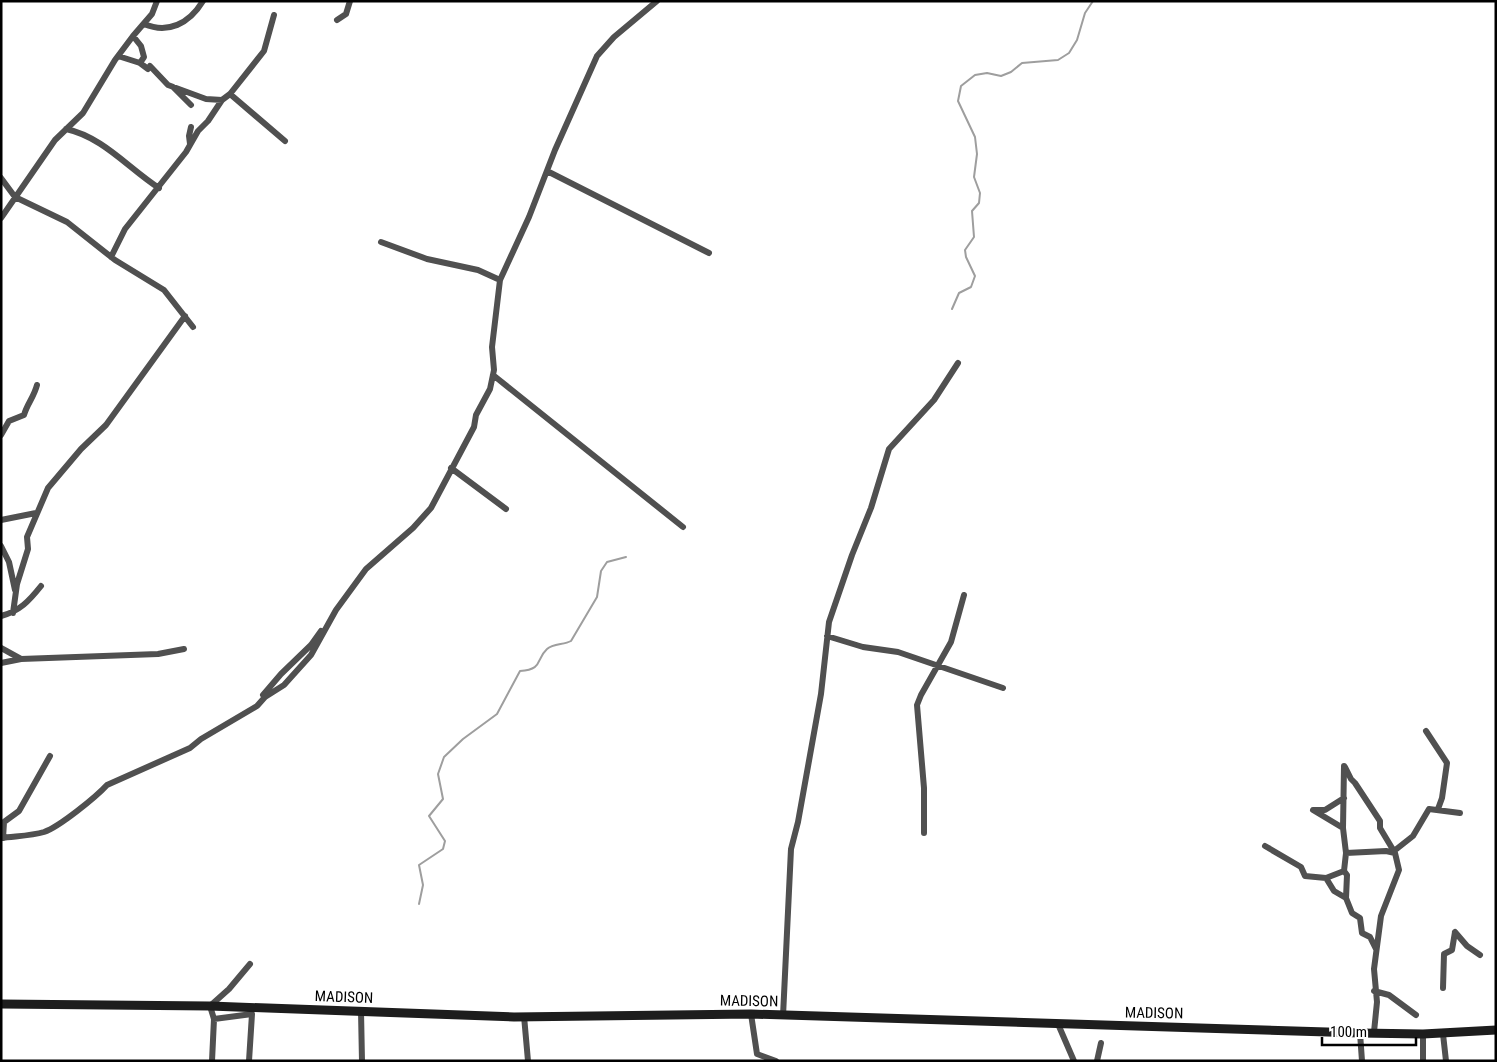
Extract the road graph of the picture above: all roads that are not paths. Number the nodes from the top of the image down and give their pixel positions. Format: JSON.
{"nodes":[{"id":1,"x":157,"y":1,"type":"edge"},
{"id":2,"x":203,"y":1,"type":"edge"},
{"id":3,"x":350,"y":1,"type":"edge"},
{"id":4,"x":657,"y":1,"type":"edge"},
{"id":5,"x":274,"y":15,"type":"dead end"},
{"id":6,"x":337,"y":20,"type":"dead end"},
{"id":7,"x":144,"y":24,"type":"junction"},
{"id":8,"x":133,"y":36,"type":"junction"},
{"id":9,"x":118,"y":56,"type":"junction"},
{"id":10,"x":140,"y":63,"type":"junction"},
{"id":11,"x":172,"y":86,"type":"junction"},
{"id":12,"x":230,"y":94,"type":"junction"},
{"id":13,"x":222,"y":100,"type":"junction"},
{"id":14,"x":191,"y":105,"type":"dead end"},
{"id":15,"x":191,"y":127,"type":"dead end"},
{"id":16,"x":66,"y":129,"type":"junction"},
{"id":17,"x":285,"y":141,"type":"dead end"},
{"id":18,"x":190,"y":144,"type":"junction"},
{"id":19,"x":547,"y":171,"type":"junction"},
{"id":20,"x":1,"y":178,"type":"edge"},
{"id":21,"x":159,"y":188,"type":"junction"},
{"id":22,"x":15,"y":197,"type":"junction"},
{"id":23,"x":1,"y":218,"type":"edge"},
{"id":24,"x":381,"y":242,"type":"dead end"},
{"id":25,"x":709,"y":253,"type":"dead end"},
{"id":26,"x":111,"y":257,"type":"junction"},
{"id":27,"x":500,"y":280,"type":"junction"},
{"id":28,"x":184,"y":316,"type":"junction"},
{"id":29,"x":193,"y":327,"type":"dead end"},
{"id":30,"x":958,"y":363,"type":"dead end"},
{"id":31,"x":494,"y":375,"type":"junction"},
{"id":32,"x":37,"y":385,"type":"dead end"},
{"id":33,"x":1,"y":435,"type":"edge"},
{"id":34,"x":451,"y":468,"type":"junction"},
{"id":35,"x":506,"y":509,"type":"dead end"},
{"id":36,"x":36,"y":513,"type":"junction"},
{"id":37,"x":1,"y":520,"type":"edge"},
{"id":38,"x":683,"y":527,"type":"dead end"},
{"id":39,"x":1,"y":546,"type":"edge"},
{"id":40,"x":41,"y":586,"type":"dead end"},
{"id":41,"x":964,"y":594,"type":"dead end"},
{"id":42,"x":16,"y":595,"type":"junction"},
{"id":43,"x":13,"y":613,"type":"junction"},
{"id":44,"x":1,"y":616,"type":"edge"},
{"id":45,"x":827,"y":636,"type":"junction"},
{"id":46,"x":1,"y":648,"type":"edge"},
{"id":47,"x":184,"y":649,"type":"dead end"},
{"id":48,"x":20,"y":659,"type":"junction"},
{"id":49,"x":1,"y":663,"type":"edge"},
{"id":50,"x":938,"y":664,"type":"junction"},
{"id":51,"x":1002,"y":688,"type":"dead end"},
{"id":52,"x":1426,"y":731,"type":"dead end"},
{"id":53,"x":50,"y":756,"type":"dead end"},
{"id":54,"x":1344,"y":798,"type":"junction"},
{"id":55,"x":1438,"y":809,"type":"junction"},
{"id":56,"x":1460,"y":813,"type":"dead end"},
{"id":57,"x":1343,"y":828,"type":"junction"},
{"id":58,"x":924,"y":833,"type":"dead end"},
{"id":59,"x":2,"y":838,"type":"edge"},
{"id":60,"x":1265,"y":846,"type":"dead end"},
{"id":61,"x":1395,"y":852,"type":"junction"},
{"id":62,"x":1346,"y":853,"type":"junction"},
{"id":63,"x":1344,"y":872,"type":"junction"},
{"id":64,"x":1326,"y":878,"type":"junction"},
{"id":65,"x":1346,"y":898,"type":"junction"},
{"id":66,"x":1376,"y":950,"type":"junction"},
{"id":67,"x":1480,"y":956,"type":"dead end"},
{"id":68,"x":250,"y":964,"type":"dead end"},
{"id":69,"x":1443,"y":988,"type":"dead end"},
{"id":70,"x":1374,"y":991,"type":"junction"},
{"id":71,"x":1,"y":1004,"type":"edge"},
{"id":72,"x":210,"y":1006,"type":"junction"},
{"id":73,"x":361,"y":1011,"type":"junction"},
{"id":74,"x":750,"y":1014,"type":"junction"},
{"id":75,"x":1416,"y":1015,"type":"dead end"},
{"id":76,"x":524,"y":1016,"type":"junction"},
{"id":77,"x":783,"y":1016,"type":"junction"},
{"id":78,"x":214,"y":1019,"type":"junction"},
{"id":79,"x":1058,"y":1024,"type":"junction"},
{"id":80,"x":1496,"y":1030,"type":"edge"},
{"id":81,"x":1374,"y":1032,"type":"junction"},
{"id":82,"x":1360,"y":1033,"type":"junction"},
{"id":83,"x":1423,"y":1034,"type":"junction"},
{"id":84,"x":1443,"y":1034,"type":"junction"},
{"id":85,"x":1101,"y":1043,"type":"dead end"},
{"id":86,"x":212,"y":1061,"type":"edge"},
{"id":87,"x":249,"y":1061,"type":"edge"},
{"id":88,"x":362,"y":1061,"type":"edge"},
{"id":89,"x":528,"y":1061,"type":"edge"},
{"id":90,"x":776,"y":1061,"type":"edge"},
{"id":91,"x":1074,"y":1061,"type":"edge"},
{"id":92,"x":1097,"y":1061,"type":"edge"},
{"id":93,"x":1362,"y":1061,"type":"edge"},
{"id":94,"x":1423,"y":1061,"type":"edge"},
{"id":95,"x":1446,"y":1061,"type":"edge"}],
"edges":[{"from":1,"to":7,"type":"street"},
{"from":2,"to":7,"type":"street"},
{"from":3,"to":6,"type":"street"},
{"from":4,"to":19,"type":"street"},
{"from":5,"to":12,"type":"street"},
{"from":7,"to":8,"type":"street"},
{"from":8,"to":9,"type":"street"},
{"from":8,"to":10,"type":"street"},
{"from":9,"to":10,"type":"street"},
{"from":9,"to":16,"type":"street"},
{"from":10,"to":11,"type":"street"},
{"from":11,"to":13,"type":"street"},
{"from":11,"to":14,"type":"street"},
{"from":12,"to":13,"type":"street"},
{"from":12,"to":17,"type":"street"},
{"from":13,"to":18,"type":"street"},
{"from":15,"to":18,"type":"street"},
{"from":16,"to":21,"type":"street"},
{"from":16,"to":22,"type":"street"},
{"from":18,"to":21,"type":"street"},
{"from":19,"to":25,"type":"street"},
{"from":19,"to":27,"type":"street"},
{"from":20,"to":22,"type":"street"},
{"from":21,"to":26,"type":"street"},
{"from":22,"to":23,"type":"street"},
{"from":22,"to":26,"type":"street"},
{"from":24,"to":27,"type":"street"},
{"from":26,"to":28,"type":"street"},
{"from":27,"to":31,"type":"street"},
{"from":28,"to":29,"type":"street"},
{"from":28,"to":36,"type":"street"},
{"from":30,"to":45,"type":"street"},
{"from":31,"to":34,"type":"street"},
{"from":31,"to":38,"type":"street"},
{"from":32,"to":33,"type":"street"},
{"from":34,"to":35,"type":"street"},
{"from":34,"to":59,"type":"street"},
{"from":36,"to":37,"type":"street"},
{"from":36,"to":42,"type":"street"},
{"from":39,"to":42,"type":"street"},
{"from":40,"to":43,"type":"street"},
{"from":41,"to":50,"type":"street"},
{"from":42,"to":43,"type":"street"},
{"from":43,"to":44,"type":"street"},
{"from":45,"to":50,"type":"street"},
{"from":45,"to":77,"type":"street"},
{"from":46,"to":48,"type":"street"},
{"from":47,"to":48,"type":"street"},
{"from":48,"to":49,"type":"street"},
{"from":50,"to":51,"type":"street"},
{"from":50,"to":58,"type":"street"},
{"from":52,"to":55,"type":"street"},
{"from":53,"to":59,"type":"street"},
{"from":54,"to":57,"type":"street"},
{"from":54,"to":57,"type":"street"},
{"from":54,"to":61,"type":"street"},
{"from":55,"to":56,"type":"street"},
{"from":55,"to":61,"type":"street"},
{"from":57,"to":62,"type":"street"},
{"from":60,"to":64,"type":"street"},
{"from":61,"to":62,"type":"street"},
{"from":61,"to":66,"type":"street"},
{"from":62,"to":63,"type":"street"},
{"from":63,"to":64,"type":"street"},
{"from":63,"to":65,"type":"street"},
{"from":64,"to":65,"type":"street"},
{"from":65,"to":66,"type":"street"},
{"from":66,"to":70,"type":"street"},
{"from":67,"to":69,"type":"street"},
{"from":68,"to":72,"type":"street"},
{"from":70,"to":75,"type":"street"},
{"from":70,"to":81,"type":"street"},
{"from":71,"to":72,"type":"street","name":"MADISON"},
{"from":72,"to":73,"type":"street","name":"MADISON"},
{"from":72,"to":78,"type":"street"},
{"from":73,"to":76,"type":"street","name":"MADISON"},
{"from":73,"to":88,"type":"street"},
{"from":74,"to":76,"type":"street","name":"MADISON"},
{"from":74,"to":77,"type":"street","name":"MADISON"},
{"from":74,"to":90,"type":"street"},
{"from":76,"to":89,"type":"street"},
{"from":77,"to":79,"type":"street","name":"MADISON"},
{"from":78,"to":86,"type":"street"},
{"from":78,"to":87,"type":"street"},
{"from":79,"to":82,"type":"street","name":"MADISON"},
{"from":79,"to":91,"type":"street"},
{"from":80,"to":84,"type":"street","name":"MADISON"},
{"from":81,"to":82,"type":"street","name":"MADISON"},
{"from":81,"to":83,"type":"street","name":"MADISON"},
{"from":82,"to":93,"type":"street"},
{"from":83,"to":84,"type":"street","name":"MADISON"},
{"from":83,"to":94,"type":"street"},
{"from":84,"to":95,"type":"street"},
{"from":85,"to":92,"type":"street"}]}
